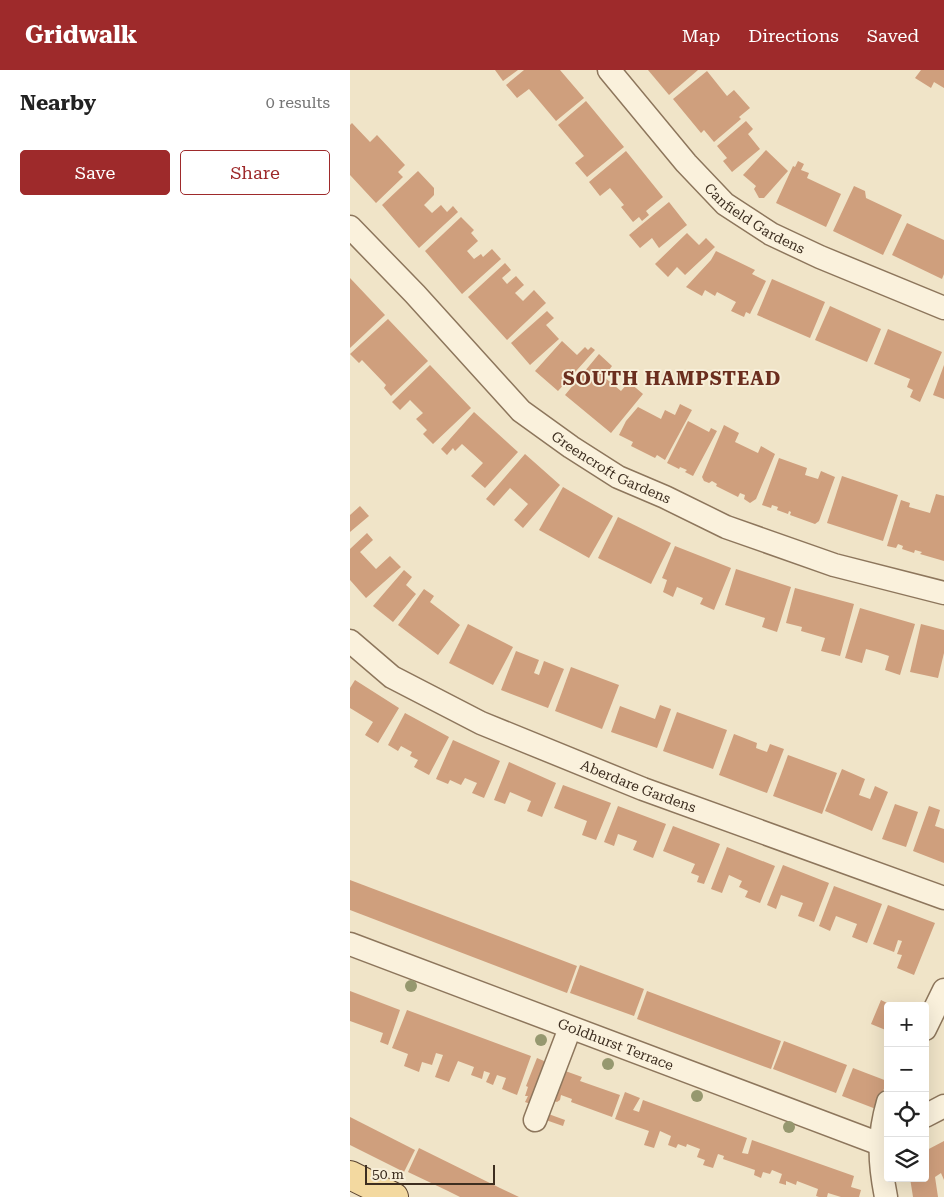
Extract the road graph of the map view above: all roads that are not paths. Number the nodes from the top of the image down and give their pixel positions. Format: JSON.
{"nodes":[{"id":1,"x":610,"y":70,"type":"edge"},
{"id":2,"x":350,"y":227,"type":"edge"},
{"id":3,"x":944,"y":308,"type":"edge"},
{"id":4,"x":944,"y":593,"type":"edge"},
{"id":5,"x":350,"y":641,"type":"edge"},
{"id":6,"x":944,"y":898,"type":"edge"},
{"id":7,"x":350,"y":944,"type":"edge"},
{"id":8,"x":944,"y":990,"type":"edge"},
{"id":9,"x":929,"y":1021,"type":"edge"},
{"id":10,"x":570,"y":1028,"type":"junction"},
{"id":11,"x":944,"y":1106,"type":"edge"},
{"id":12,"x":929,"y":1114,"type":"edge"},
{"id":13,"x":884,"y":1115,"type":"edge"},
{"id":14,"x":535,"y":1120,"type":"dead end"},
{"id":15,"x":883,"y":1137,"type":"edge"},
{"id":16,"x":350,"y":1175,"type":"edge"},
{"id":17,"x":394,"y":1197,"type":"edge"},
{"id":18,"x":886,"y":1197,"type":"edge"}],
"edges":[{"from":1,"to":3,"type":"street","name":"Canfield Gardens"},
{"from":2,"to":4,"type":"street","name":"Greencroft Gardens"},
{"from":5,"to":6,"type":"street","name":"Aberdare Gardens"},
{"from":7,"to":10,"type":"street","name":"Goldhurst Terrace"},
{"from":8,"to":9,"type":"street"},
{"from":10,"to":14,"type":"street"},
{"from":10,"to":15,"type":"street","name":"Goldhurst Terrace"},
{"from":11,"to":12,"type":"street"},
{"from":13,"to":15,"type":"street"},
{"from":15,"to":18,"type":"street"},
{"from":16,"to":17,"type":"main road"}]}
